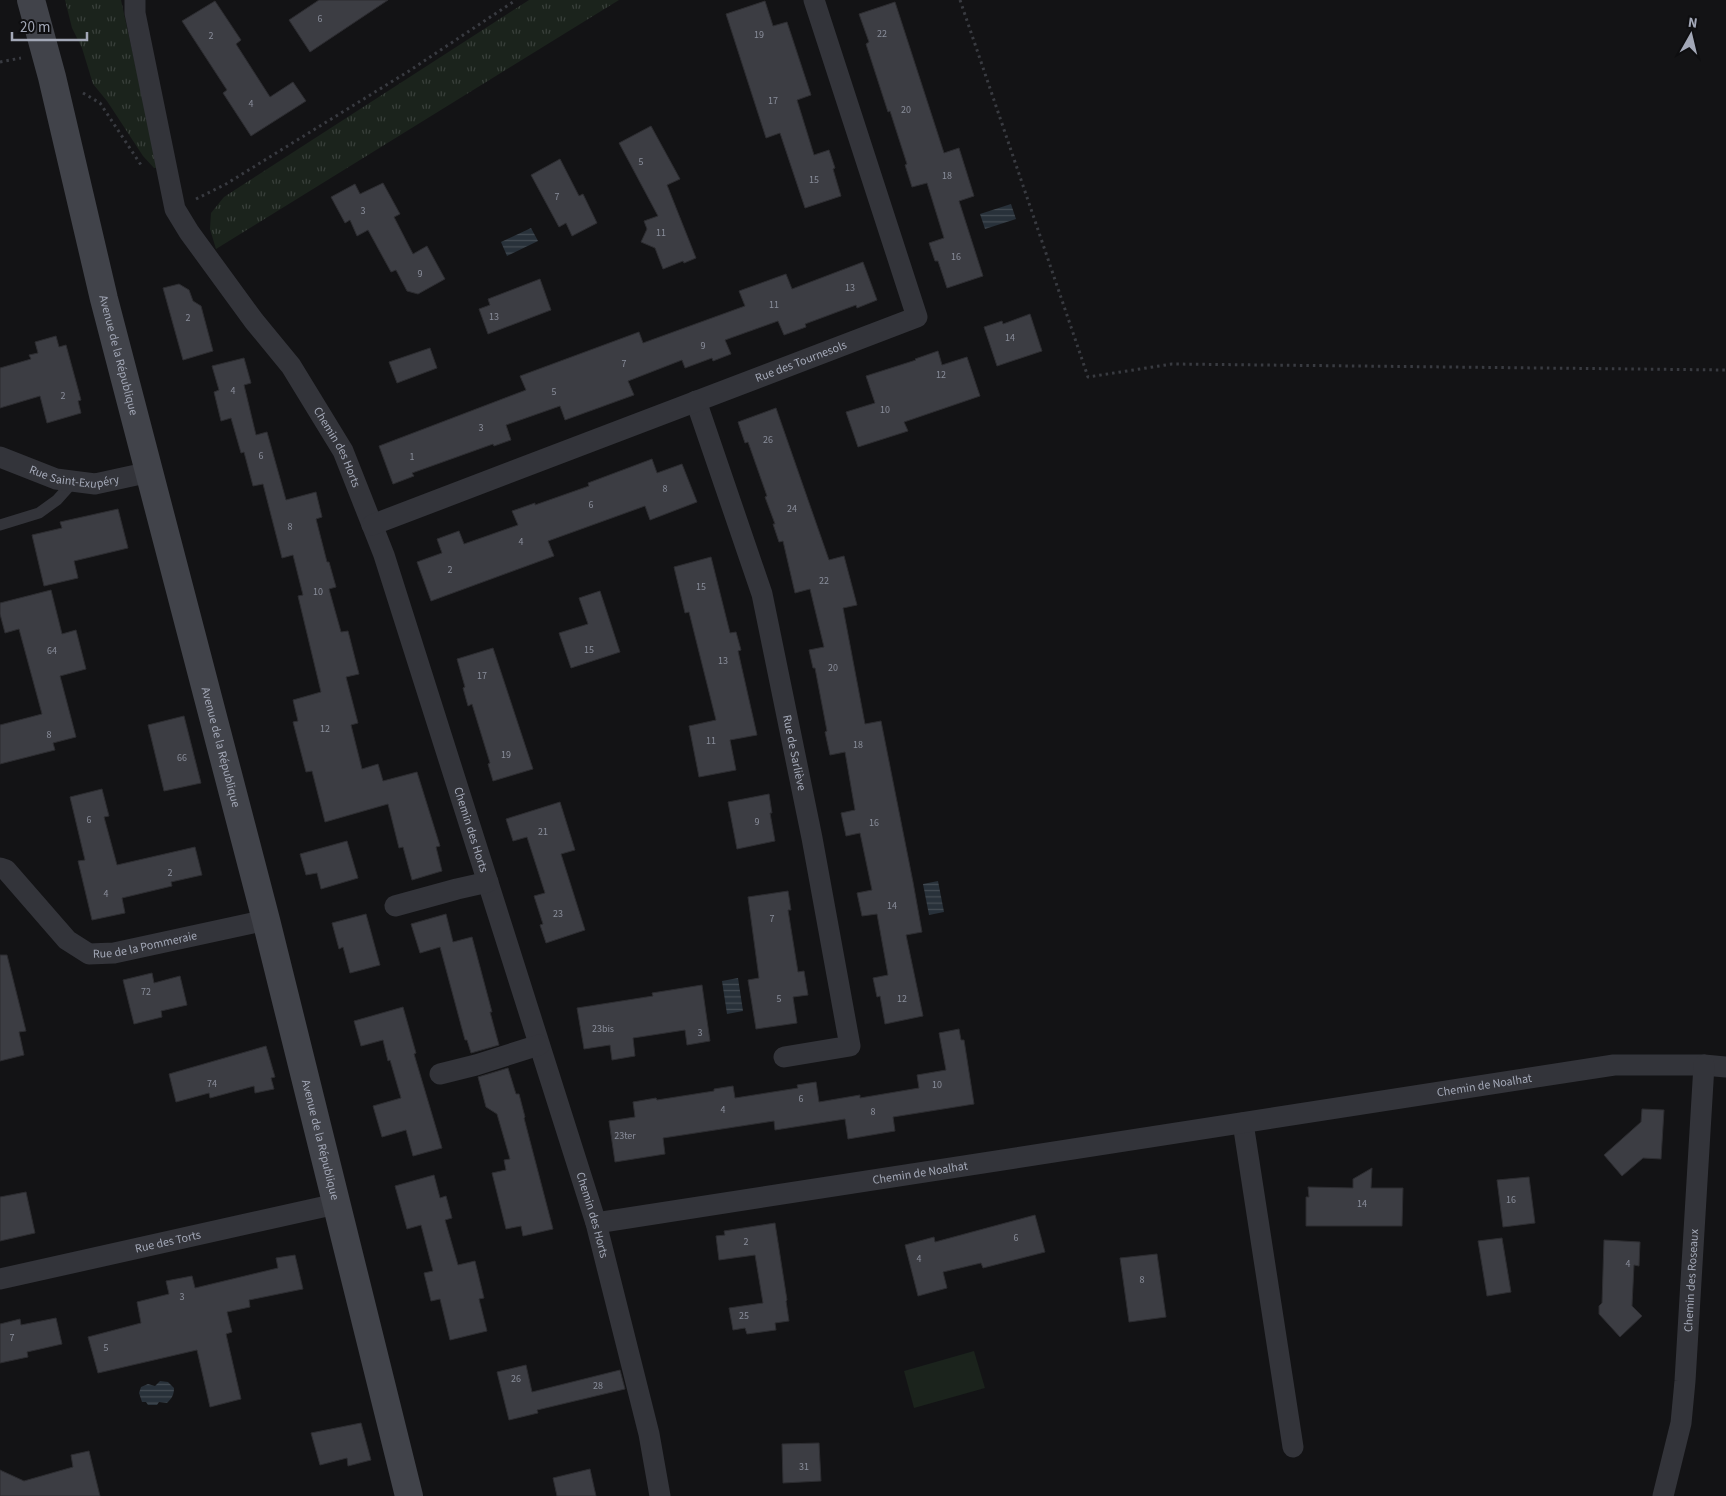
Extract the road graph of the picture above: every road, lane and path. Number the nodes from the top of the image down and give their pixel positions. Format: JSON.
{"nodes":[{"id":1,"x":31,"y":0,"type":"edge"},
{"id":2,"x":135,"y":0,"type":"edge"},
{"id":3,"x":516,"y":0,"type":"edge"},
{"id":4,"x":814,"y":0,"type":"edge"},
{"id":5,"x":960,"y":0,"type":"edge"},
{"id":6,"x":83,"y":93,"type":"dead end"},
{"id":7,"x":142,"y":166,"type":"dead end"},
{"id":8,"x":175,"y":209,"type":"junction"},
{"id":9,"x":1726,"y":370,"type":"edge"},
{"id":10,"x":696,"y":402,"type":"junction"},
{"id":11,"x":0,"y":457,"type":"edge"},
{"id":12,"x":150,"y":472,"type":"junction"},
{"id":13,"x":74,"y":481,"type":"junction"},
{"id":14,"x":0,"y":525,"type":"edge"},
{"id":15,"x":372,"y":526,"type":"junction"},
{"id":16,"x":0,"y":868,"type":"edge"},
{"id":17,"x":488,"y":882,"type":"junction"},
{"id":18,"x":396,"y":906,"type":"dead end"},
{"id":19,"x":266,"y":920,"type":"junction"},
{"id":20,"x":540,"y":1045,"type":"junction"},
{"id":21,"x":784,"y":1057,"type":"dead end"},
{"id":22,"x":1704,"y":1065,"type":"junction"},
{"id":23,"x":1726,"y":1066,"type":"edge"},
{"id":24,"x":440,"y":1074,"type":"dead end"},
{"id":25,"x":1243,"y":1123,"type":"junction"},
{"id":26,"x":336,"y":1204,"type":"junction"},
{"id":27,"x":596,"y":1223,"type":"junction"},
{"id":28,"x":0,"y":1279,"type":"edge"},
{"id":29,"x":1293,"y":1447,"type":"dead end"},
{"id":30,"x":409,"y":1496,"type":"edge"},
{"id":31,"x":660,"y":1496,"type":"edge"},
{"id":32,"x":1663,"y":1496,"type":"edge"}],
"edges":[{"from":1,"to":12,"type":"street","name":"Avenue de la République"},
{"from":2,"to":8,"type":"street","name":"Chemin des Horts"},
{"from":3,"to":8,"type":"path"},
{"from":4,"to":10,"type":"street","name":"Rue des Tournesols"},
{"from":5,"to":9,"type":"path"},
{"from":6,"to":7,"type":"path"},
{"from":8,"to":15,"type":"street","name":"Chemin des Horts"},
{"from":10,"to":15,"type":"street","name":"Rue des Tournesols"},
{"from":10,"to":21,"type":"street","name":"Rue de Sarliève"},
{"from":11,"to":13,"type":"street","name":"Rue Saint-Exupéry"},
{"from":12,"to":13,"type":"street","name":"Rue Saint-Exupéry"},
{"from":12,"to":19,"type":"street","name":"Avenue de la République"},
{"from":13,"to":14,"type":"lane"},
{"from":15,"to":17,"type":"street","name":"Chemin des Horts"},
{"from":16,"to":19,"type":"street","name":"Rue de la Pommeraie"},
{"from":17,"to":18,"type":"street"},
{"from":17,"to":20,"type":"street","name":"Chemin des Horts"},
{"from":19,"to":26,"type":"street","name":"Avenue de la République"},
{"from":20,"to":24,"type":"street"},
{"from":20,"to":27,"type":"street","name":"Chemin des Horts"},
{"from":22,"to":23,"type":"street","name":"Chemin de Noalhat"},
{"from":22,"to":25,"type":"street","name":"Chemin de Noalhat"},
{"from":22,"to":32,"type":"street","name":"Chemin des Roseaux"},
{"from":25,"to":27,"type":"street","name":"Chemin de Noalhat"},
{"from":25,"to":29,"type":"street"},
{"from":26,"to":28,"type":"street","name":"Rue des Torts"},
{"from":26,"to":30,"type":"street","name":"Avenue de la République"},
{"from":27,"to":31,"type":"street","name":"Chemin des Horts"}]}
